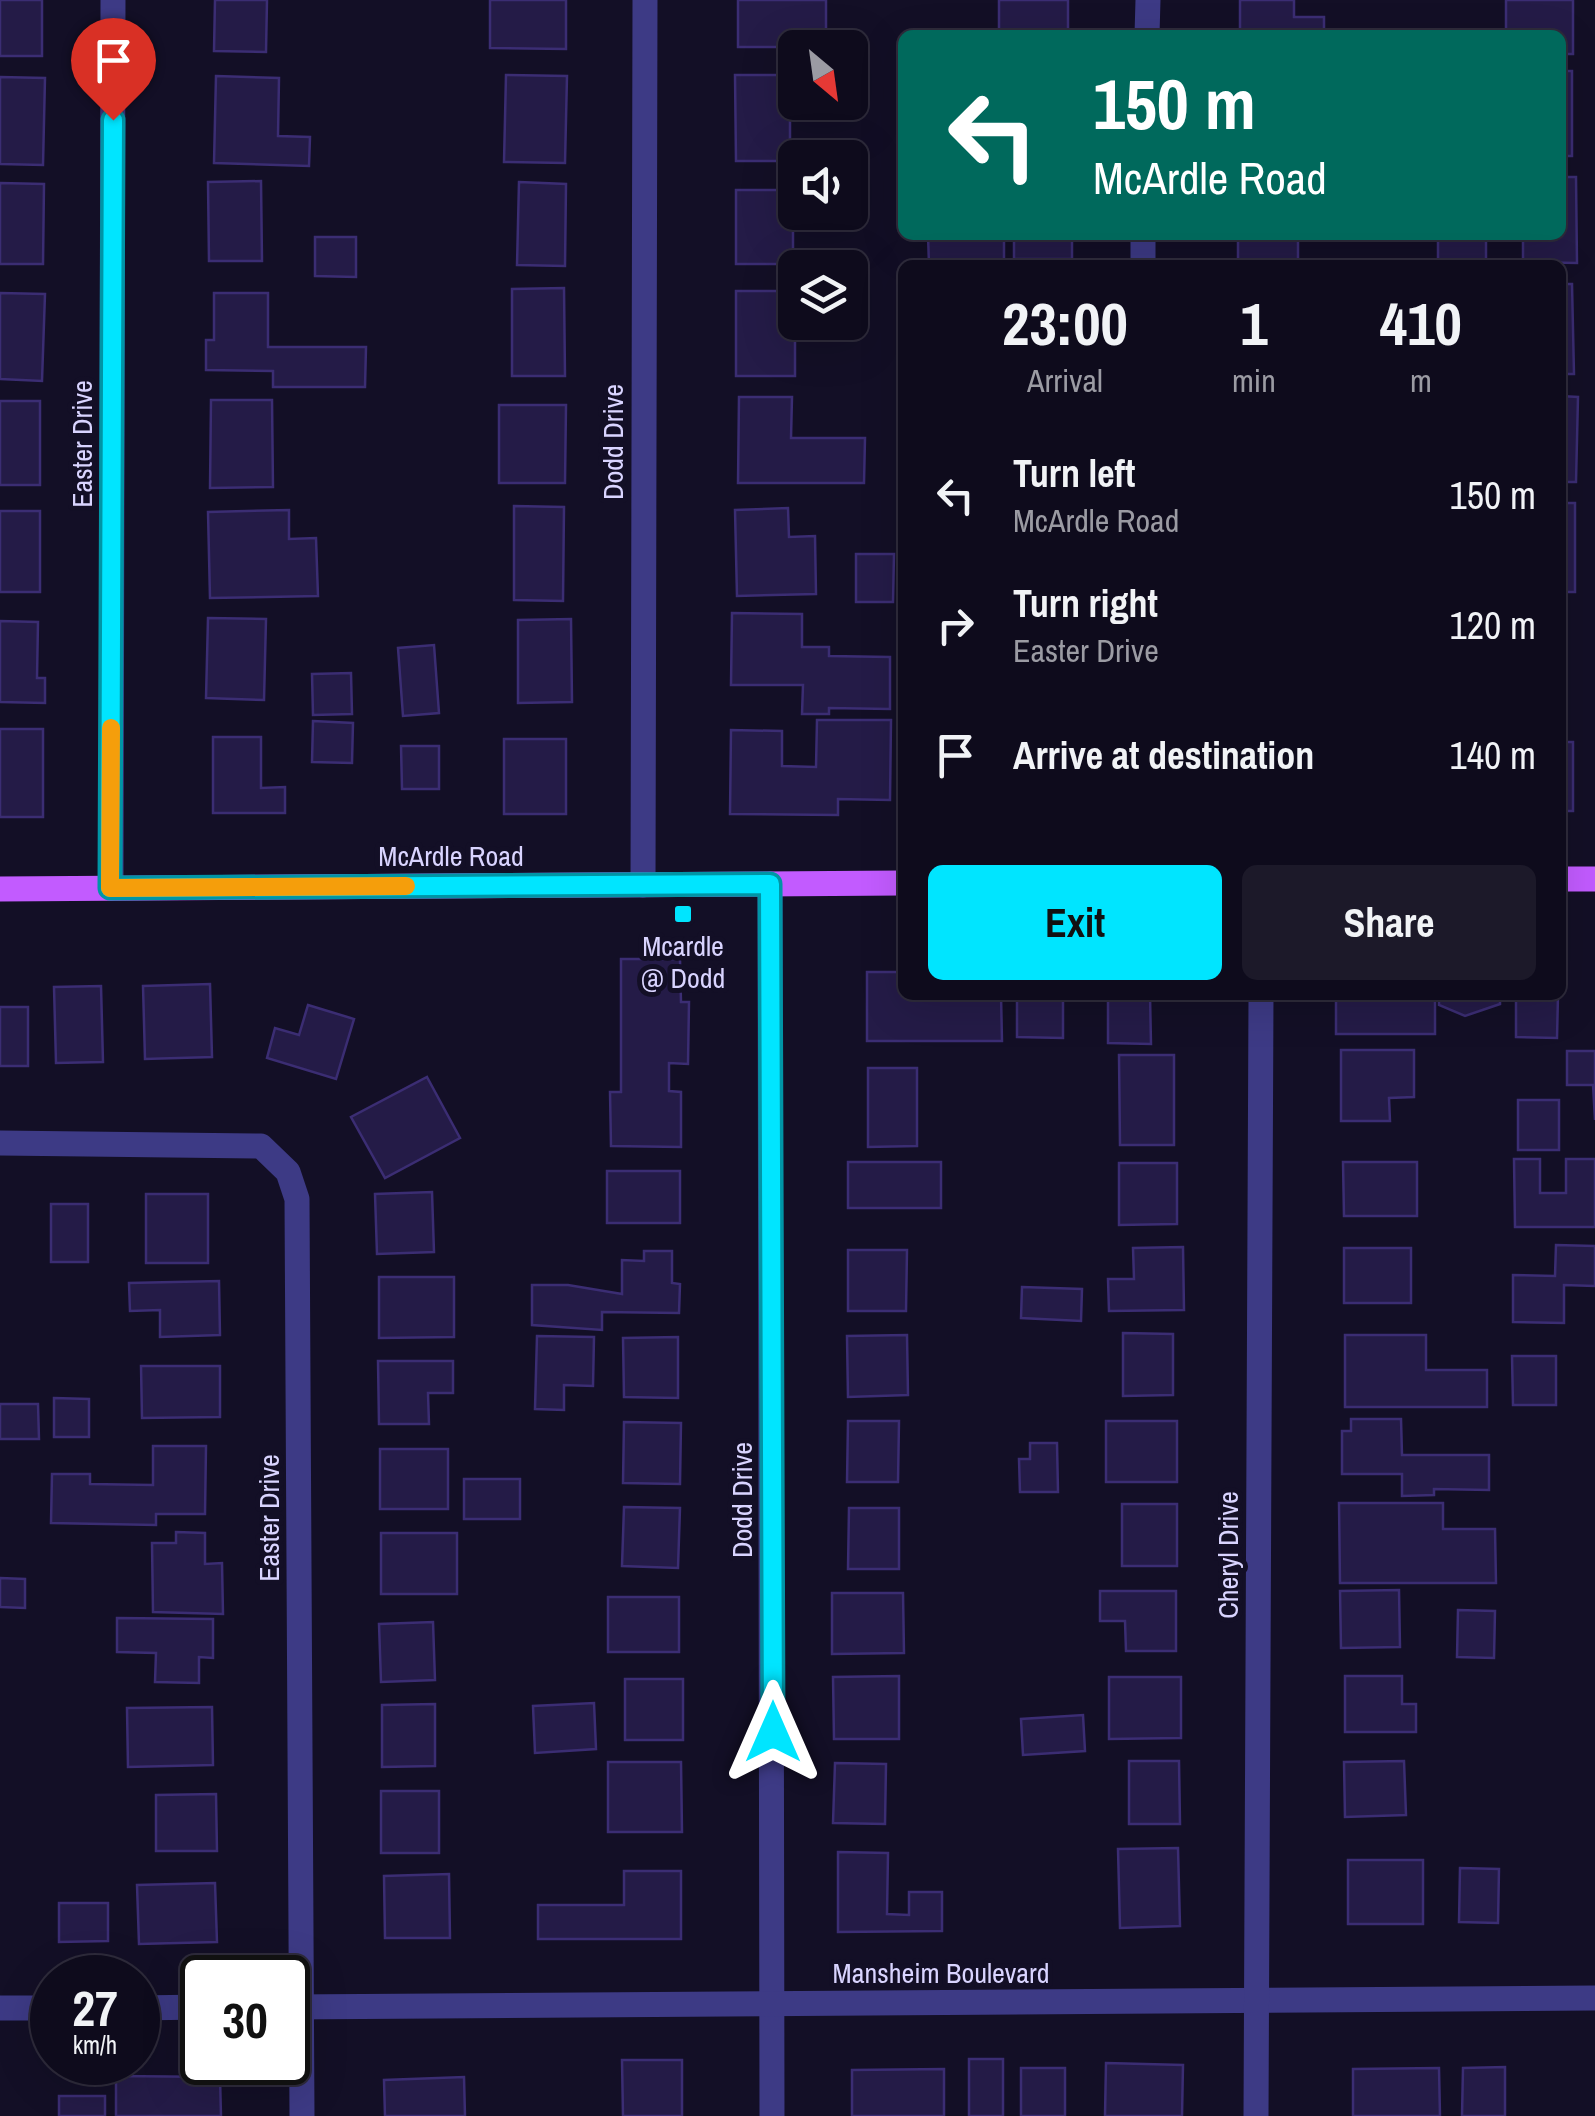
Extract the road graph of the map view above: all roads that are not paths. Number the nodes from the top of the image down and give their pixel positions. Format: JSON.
{"nodes":[{"id":1,"x":113,"y":0,"type":"edge"},
{"id":2,"x":645,"y":0,"type":"edge"},
{"id":3,"x":1148,"y":0,"type":"edge"},
{"id":4,"x":1148,"y":30,"type":"edge"},
{"id":5,"x":1566,"y":879,"type":"edge"},
{"id":6,"x":1595,"y":879,"type":"edge"},
{"id":7,"x":898,"y":883,"type":"edge"},
{"id":8,"x":770,"y":884,"type":"junction"},
{"id":9,"x":642,"y":885,"type":"junction"},
{"id":10,"x":110,"y":888,"type":"junction"},
{"id":11,"x":0,"y":889,"type":"edge"},
{"id":12,"x":1261,"y":1000,"type":"edge"},
{"id":13,"x":0,"y":1143,"type":"edge"},
{"id":14,"x":295,"y":1955,"type":"edge"},
{"id":15,"x":1595,"y":1998,"type":"edge"},
{"id":16,"x":1255,"y":2001,"type":"junction"},
{"id":17,"x":774,"y":2004,"type":"junction"},
{"id":18,"x":310,"y":2007,"type":"edge"},
{"id":19,"x":0,"y":2008,"type":"edge"},
{"id":20,"x":30,"y":2008,"type":"edge"},
{"id":21,"x":300,"y":2085,"type":"edge"},
{"id":22,"x":302,"y":2116,"type":"edge"},
{"id":23,"x":772,"y":2116,"type":"edge"},
{"id":24,"x":1256,"y":2116,"type":"edge"}],
"edges":[{"from":1,"to":10,"type":"street","name":"Easter Drive"},
{"from":2,"to":9,"type":"street","name":"Dodd Drive"},
{"from":3,"to":4,"type":"street"},
{"from":5,"to":6,"type":"main road"},
{"from":7,"to":8,"type":"main road","name":"McArdle Road"},
{"from":8,"to":9,"type":"main road","name":"McArdle Road"},
{"from":8,"to":17,"type":"street","name":"Dodd Drive"},
{"from":9,"to":10,"type":"main road","name":"McArdle Road"},
{"from":10,"to":11,"type":"main road","name":"McArdle Road"},
{"from":12,"to":16,"type":"street","name":"Cheryl Drive"},
{"from":13,"to":14,"type":"street","name":"Easter Drive"},
{"from":15,"to":16,"type":"street","name":"Mansheim Boulevard"},
{"from":16,"to":17,"type":"street","name":"Mansheim Boulevard"},
{"from":16,"to":24,"type":"street","name":"Cheryl Drive"},
{"from":17,"to":18,"type":"street","name":"Mansheim Boulevard"},
{"from":17,"to":23,"type":"street","name":"Dodd Drive"},
{"from":19,"to":20,"type":"street"},
{"from":21,"to":22,"type":"street","name":"Easter Drive"}]}
